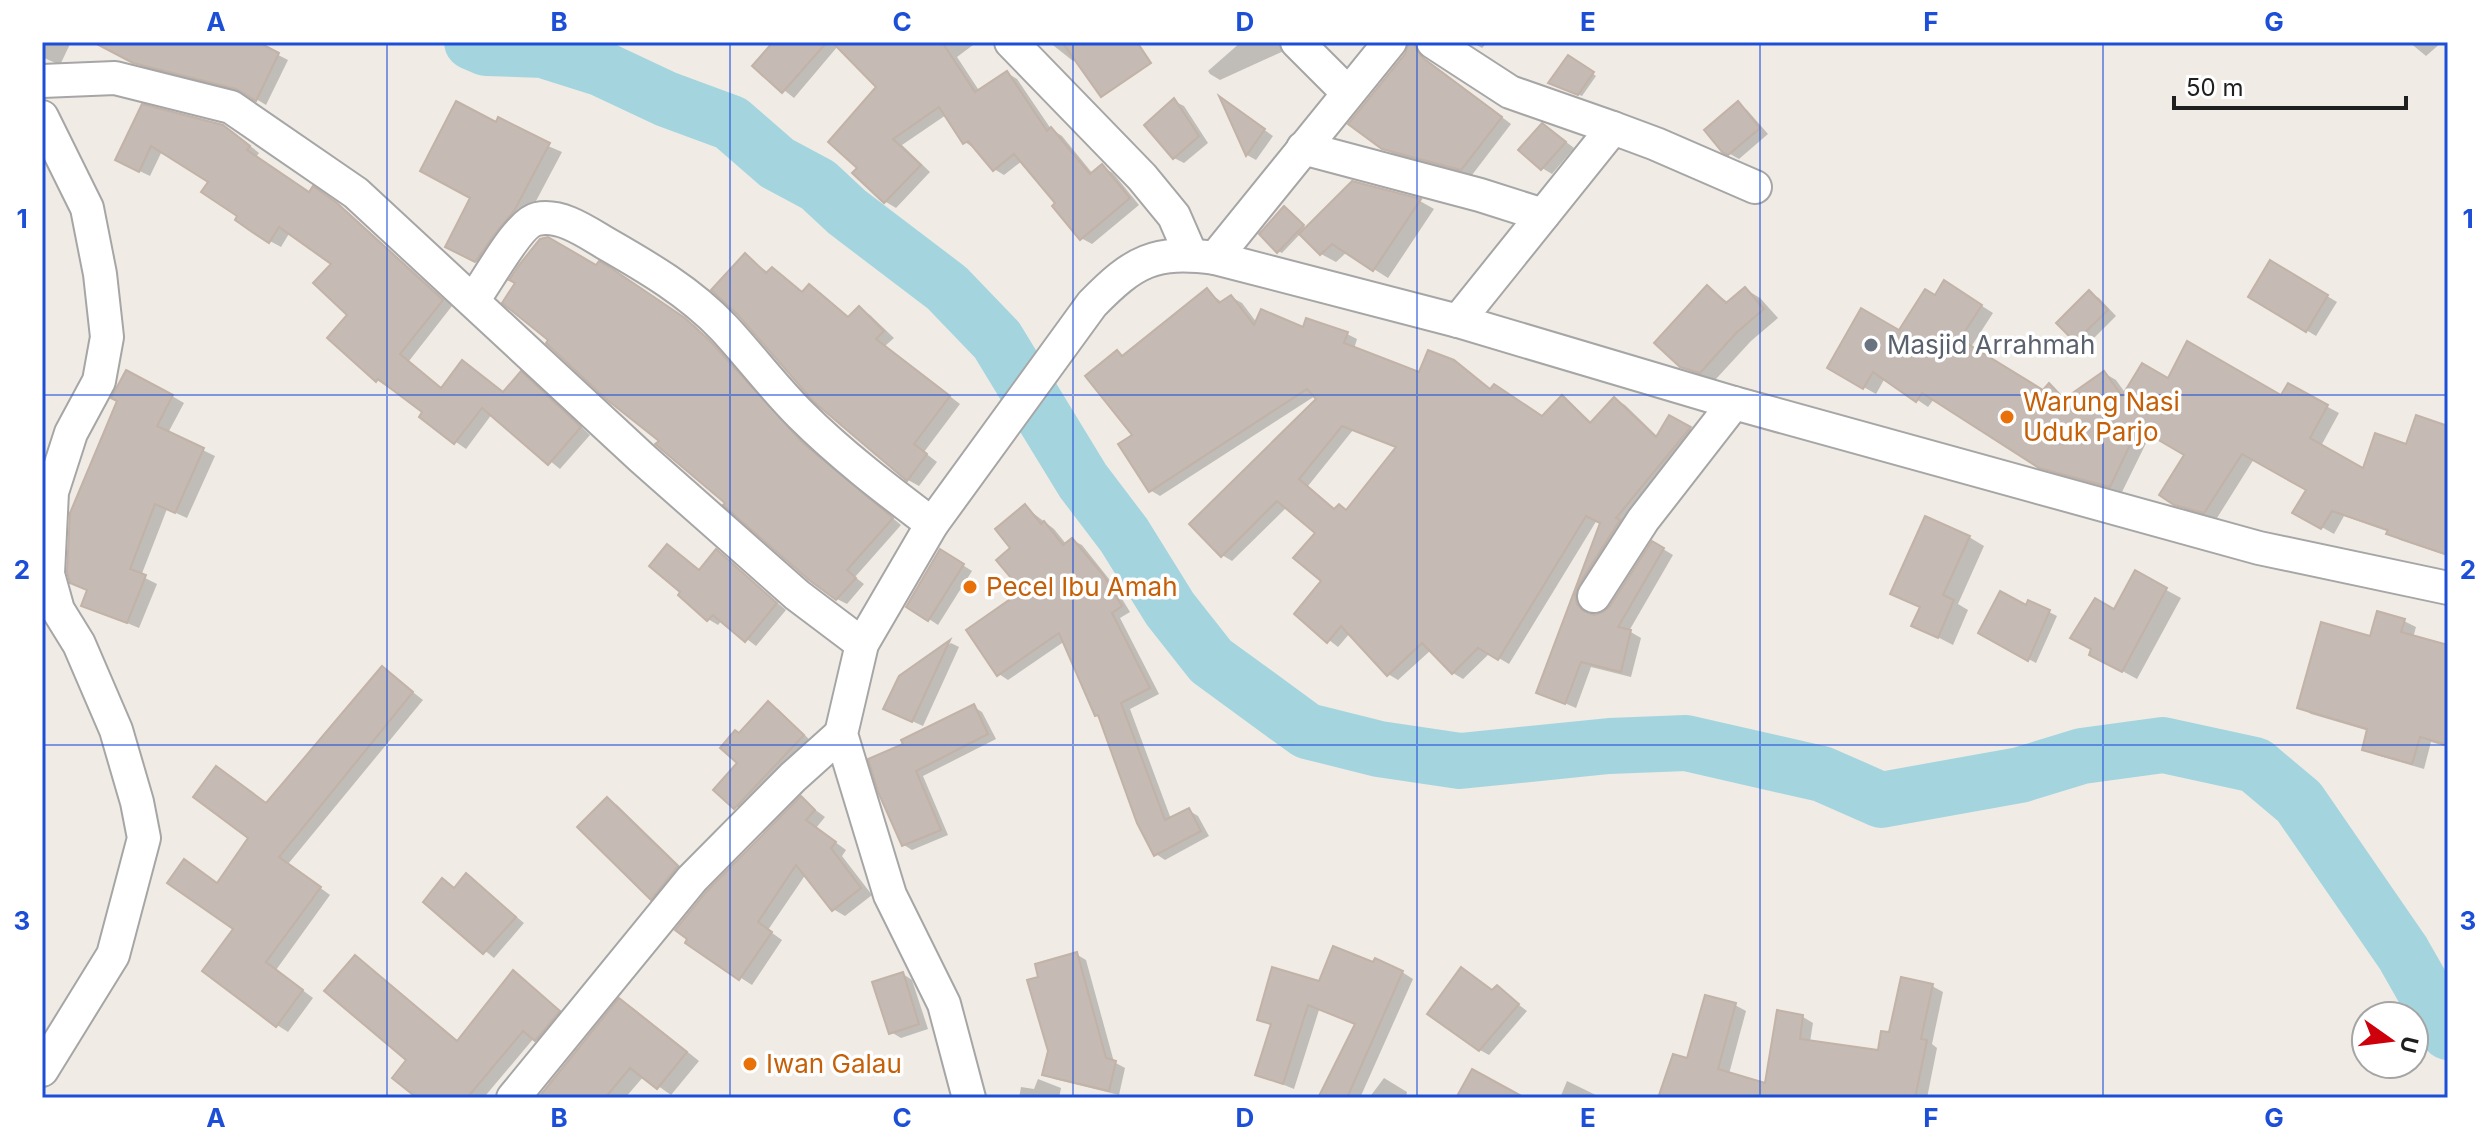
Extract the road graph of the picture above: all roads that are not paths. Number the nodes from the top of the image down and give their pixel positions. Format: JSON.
{"nodes":[{"id":1,"x":1011,"y":42,"type":"edge"},
{"id":2,"x":1297,"y":42,"type":"edge"},
{"id":3,"x":1390,"y":42,"type":"edge"},
{"id":4,"x":1433,"y":42,"type":"edge"},
{"id":5,"x":42,"y":81,"type":"edge"},
{"id":6,"x":1348,"y":93,"type":"junction"},
{"id":7,"x":42,"y":117,"type":"edge"},
{"id":8,"x":1613,"y":128,"type":"junction"},
{"id":9,"x":1303,"y":148,"type":"junction"},
{"id":10,"x":1755,"y":187,"type":"dead end"},
{"id":11,"x":1543,"y":215,"type":"junction"},
{"id":12,"x":1203,"y":256,"type":"junction"},
{"id":13,"x":474,"y":299,"type":"junction"},
{"id":14,"x":1458,"y":321,"type":"junction"},
{"id":15,"x":1734,"y":403,"type":"junction"},
{"id":16,"x":932,"y":524,"type":"junction"},
{"id":17,"x":2448,"y":588,"type":"edge"},
{"id":18,"x":1594,"y":596,"type":"dead end"},
{"id":19,"x":862,"y":644,"type":"junction"},
{"id":20,"x":841,"y":734,"type":"junction"},
{"id":21,"x":42,"y":1070,"type":"edge"},
{"id":22,"x":513,"y":1098,"type":"edge"},
{"id":23,"x":969,"y":1098,"type":"edge"}],
"edges":[{"from":1,"to":12,"type":"street"},
{"from":2,"to":6,"type":"street"},
{"from":3,"to":6,"type":"street"},
{"from":4,"to":8,"type":"street"},
{"from":5,"to":13,"type":"street"},
{"from":6,"to":9,"type":"street"},
{"from":7,"to":21,"type":"street"},
{"from":8,"to":10,"type":"street"},
{"from":8,"to":11,"type":"street"},
{"from":9,"to":11,"type":"street"},
{"from":9,"to":12,"type":"street"},
{"from":11,"to":14,"type":"street"},
{"from":12,"to":14,"type":"street"},
{"from":12,"to":16,"type":"street"},
{"from":13,"to":16,"type":"street"},
{"from":13,"to":19,"type":"street"},
{"from":14,"to":15,"type":"street"},
{"from":15,"to":17,"type":"street"},
{"from":15,"to":18,"type":"street"},
{"from":16,"to":19,"type":"street"},
{"from":19,"to":20,"type":"street"},
{"from":20,"to":22,"type":"street"},
{"from":20,"to":23,"type":"street"}]}
